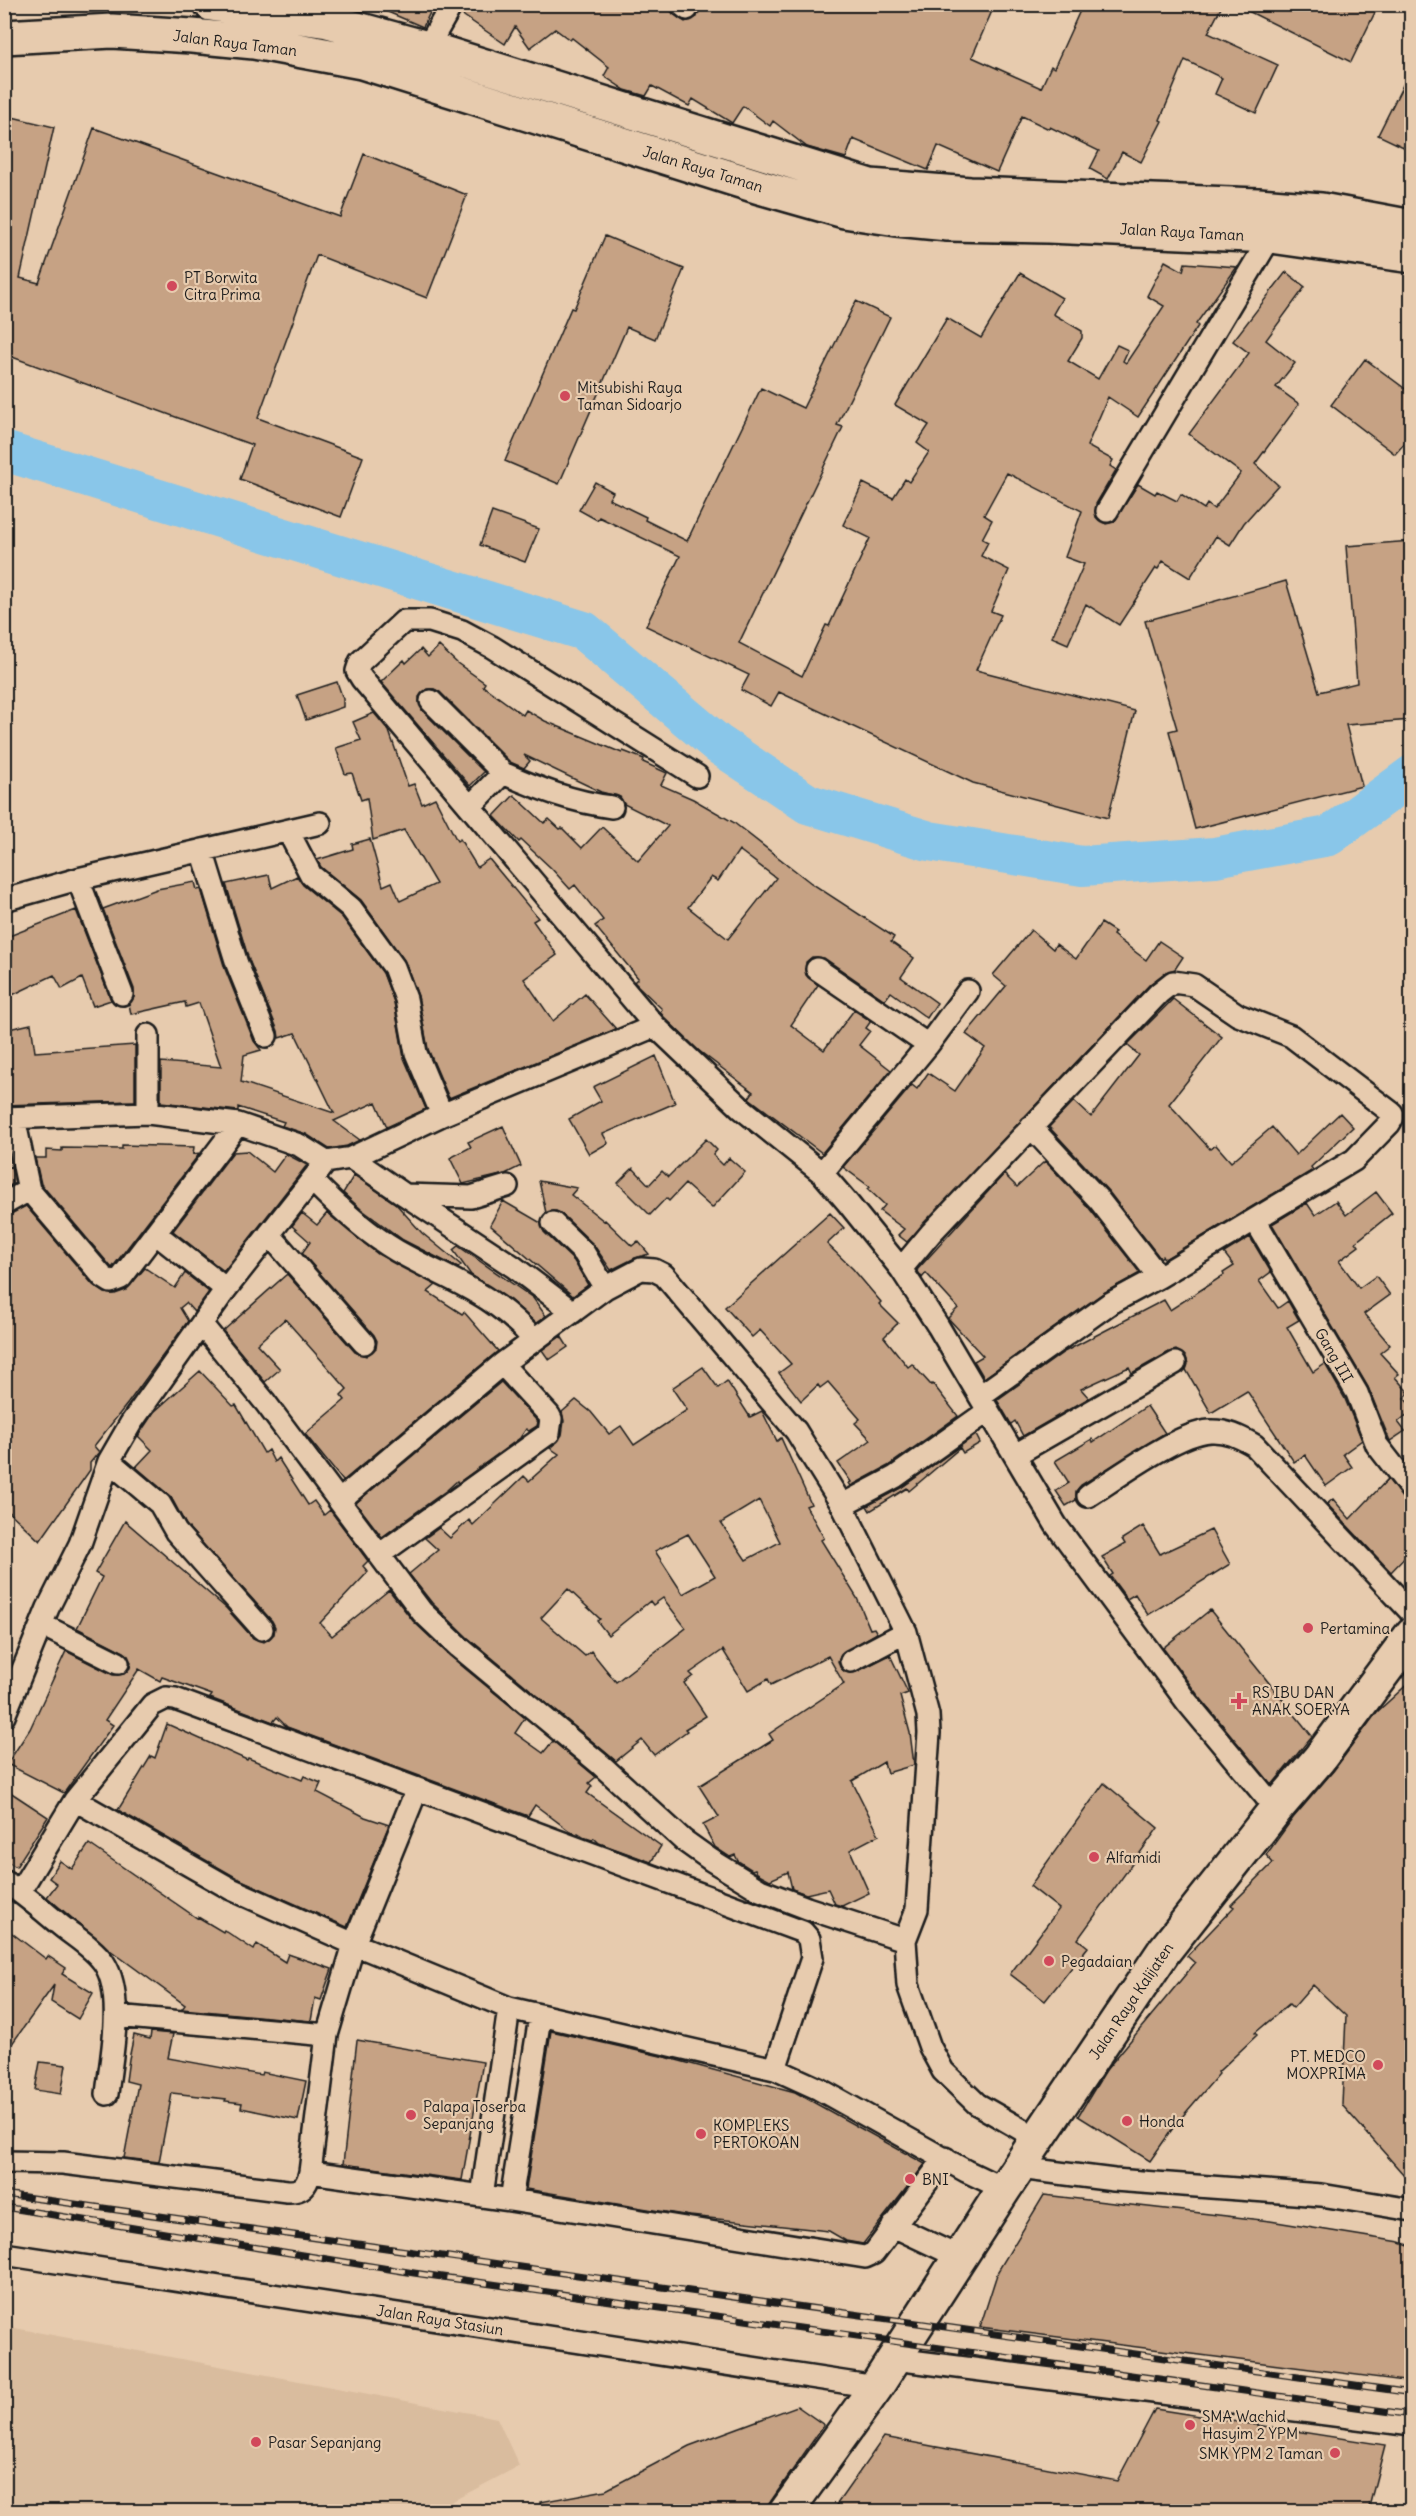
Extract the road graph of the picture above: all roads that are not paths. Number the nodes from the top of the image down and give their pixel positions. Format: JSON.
{"nodes":[{"id":1,"x":211,"y":4,"type":"edge"},
{"id":2,"x":452,"y":4,"type":"edge"},
{"id":3,"x":332,"y":13,"type":"edge"},
{"id":4,"x":4,"y":37,"type":"edge"},
{"id":5,"x":427,"y":48,"type":"junction"},
{"id":6,"x":1412,"y":226,"type":"edge"},
{"id":7,"x":1271,"y":236,"type":"junction"},
{"id":8,"x":1412,"y":256,"type":"edge"},
{"id":9,"x":1107,"y":511,"type":"dead end"},
{"id":10,"x":431,"y":701,"type":"dead end"},
{"id":11,"x":503,"y":773,"type":"junction"},
{"id":12,"x":697,"y":776,"type":"dead end"},
{"id":13,"x":471,"y":806,"type":"junction"},
{"id":14,"x":612,"y":807,"type":"dead end"},
{"id":15,"x":321,"y":823,"type":"dead end"},
{"id":16,"x":288,"y":831,"type":"junction"},
{"id":17,"x":202,"y":850,"type":"junction"},
{"id":18,"x":78,"y":879,"type":"junction"},
{"id":19,"x":4,"y":900,"type":"edge"},
{"id":20,"x":817,"y":969,"type":"dead end"},
{"id":21,"x":968,"y":990,"type":"dead end"},
{"id":22,"x":122,"y":994,"type":"dead end"},
{"id":23,"x":655,"y":1026,"type":"junction"},
{"id":24,"x":148,"y":1035,"type":"dead end"},
{"id":25,"x":266,"y":1036,"type":"dead end"},
{"id":26,"x":928,"y":1045,"type":"junction"},
{"id":27,"x":148,"y":1113,"type":"junction"},
{"id":28,"x":442,"y":1115,"type":"junction"},
{"id":29,"x":9,"y":1118,"type":"edge"},
{"id":30,"x":238,"y":1124,"type":"junction"},
{"id":31,"x":1032,"y":1128,"type":"junction"},
{"id":32,"x":358,"y":1154,"type":"junction"},
{"id":33,"x":326,"y":1162,"type":"junction"},
{"id":34,"x":822,"y":1173,"type":"junction"},
{"id":35,"x":314,"y":1181,"type":"junction"},
{"id":36,"x":507,"y":1186,"type":"dead end"},
{"id":37,"x":29,"y":1190,"type":"junction"},
{"id":38,"x":405,"y":1195,"type":"junction"},
{"id":39,"x":4,"y":1204,"type":"edge"},
{"id":40,"x":1255,"y":1220,"type":"junction"},
{"id":41,"x":553,"y":1223,"type":"dead end"},
{"id":42,"x":155,"y":1233,"type":"junction"},
{"id":43,"x":269,"y":1234,"type":"junction"},
{"id":44,"x":901,"y":1269,"type":"junction"},
{"id":45,"x":1159,"y":1277,"type":"junction"},
{"id":46,"x":605,"y":1288,"type":"junction"},
{"id":47,"x":226,"y":1289,"type":"junction"},
{"id":48,"x":573,"y":1312,"type":"junction"},
{"id":49,"x":202,"y":1325,"type":"junction"},
{"id":50,"x":534,"y":1340,"type":"junction"},
{"id":51,"x":364,"y":1343,"type":"dead end"},
{"id":52,"x":1175,"y":1363,"type":"dead end"},
{"id":53,"x":502,"y":1364,"type":"junction"},
{"id":54,"x":984,"y":1403,"type":"junction"},
{"id":55,"x":1015,"y":1455,"type":"junction"},
{"id":56,"x":109,"y":1461,"type":"junction"},
{"id":57,"x":1412,"y":1490,"type":"edge"},
{"id":58,"x":1088,"y":1496,"type":"dead end"},
{"id":59,"x":339,"y":1502,"type":"junction"},
{"id":60,"x":844,"y":1504,"type":"junction"},
{"id":61,"x":379,"y":1555,"type":"junction"},
{"id":62,"x":1412,"y":1613,"type":"edge"},
{"id":63,"x":42,"y":1625,"type":"junction"},
{"id":64,"x":262,"y":1629,"type":"dead end"},
{"id":65,"x":906,"y":1632,"type":"junction"},
{"id":66,"x":1412,"y":1634,"type":"edge"},
{"id":67,"x":851,"y":1662,"type":"dead end"},
{"id":68,"x":118,"y":1664,"type":"dead end"},
{"id":69,"x":6,"y":1709,"type":"edge"},
{"id":70,"x":417,"y":1789,"type":"junction"},
{"id":71,"x":75,"y":1800,"type":"junction"},
{"id":72,"x":1276,"y":1809,"type":"junction"},
{"id":73,"x":12,"y":1886,"type":"edge"},
{"id":74,"x":905,"y":1940,"type":"junction"},
{"id":75,"x":354,"y":1944,"type":"junction"},
{"id":76,"x":509,"y":2008,"type":"junction"},
{"id":77,"x":116,"y":2016,"type":"junction"},
{"id":78,"x":540,"y":2017,"type":"junction"},
{"id":79,"x":327,"y":2035,"type":"junction"},
{"id":80,"x":775,"y":2069,"type":"junction"},
{"id":81,"x":107,"y":2094,"type":"dead end"},
{"id":82,"x":1038,"y":2139,"type":"junction"},
{"id":83,"x":945,"y":2158,"type":"junction"},
{"id":84,"x":4,"y":2162,"type":"edge"},
{"id":85,"x":310,"y":2172,"type":"junction"},
{"id":86,"x":1012,"y":2179,"type":"junction"},
{"id":87,"x":482,"y":2196,"type":"junction"},
{"id":88,"x":511,"y":2200,"type":"junction"},
{"id":89,"x":1412,"y":2210,"type":"edge"},
{"id":90,"x":893,"y":2226,"type":"junction"},
{"id":91,"x":4,"y":2254,"type":"edge"},
{"id":92,"x":961,"y":2259,"type":"junction"},
{"id":93,"x":895,"y":2359,"type":"junction"},
{"id":94,"x":876,"y":2387,"type":"junction"},
{"id":95,"x":1412,"y":2425,"type":"edge"},
{"id":96,"x":786,"y":2511,"type":"edge"}],
"edges":[{"from":1,"to":3,"type":"main road","name":"Jalan Raya Taman"},
{"from":2,"to":5,"type":"street"},
{"from":3,"to":5,"type":"main road","name":"Jalan Raya Taman"},
{"from":4,"to":7,"type":"main road","name":"Jalan Raya Taman"},
{"from":5,"to":6,"type":"main road","name":"Jalan Raya Taman"},
{"from":7,"to":8,"type":"main road","name":"Jalan Raya Taman"},
{"from":7,"to":9,"type":"street"},
{"from":10,"to":11,"type":"street"},
{"from":11,"to":13,"type":"street"},
{"from":11,"to":14,"type":"street"},
{"from":12,"to":13,"type":"street"},
{"from":13,"to":23,"type":"street"},
{"from":15,"to":16,"type":"street"},
{"from":16,"to":17,"type":"street"},
{"from":16,"to":28,"type":"street"},
{"from":17,"to":18,"type":"street"},
{"from":17,"to":25,"type":"street"},
{"from":18,"to":19,"type":"street"},
{"from":18,"to":22,"type":"street"},
{"from":20,"to":26,"type":"street"},
{"from":21,"to":26,"type":"street"},
{"from":23,"to":28,"type":"street"},
{"from":23,"to":34,"type":"street"},
{"from":24,"to":27,"type":"street"},
{"from":26,"to":34,"type":"street"},
{"from":27,"to":29,"type":"street"},
{"from":27,"to":30,"type":"street"},
{"from":28,"to":32,"type":"street"},
{"from":29,"to":37,"type":"street"},
{"from":30,"to":33,"type":"street"},
{"from":30,"to":42,"type":"street"},
{"from":31,"to":40,"type":"street"},
{"from":31,"to":44,"type":"street"},
{"from":31,"to":45,"type":"street"},
{"from":32,"to":33,"type":"street"},
{"from":32,"to":38,"type":"street"},
{"from":33,"to":35,"type":"street"},
{"from":34,"to":44,"type":"street"},
{"from":35,"to":43,"type":"street"},
{"from":35,"to":50,"type":"street"},
{"from":36,"to":38,"type":"street"},
{"from":37,"to":39,"type":"street"},
{"from":37,"to":42,"type":"street"},
{"from":38,"to":48,"type":"street"},
{"from":40,"to":45,"type":"street"},
{"from":40,"to":57,"type":"street","name":"Gang III"},
{"from":41,"to":46,"type":"street"},
{"from":42,"to":47,"type":"street"},
{"from":43,"to":47,"type":"street"},
{"from":43,"to":51,"type":"street"},
{"from":44,"to":54,"type":"street"},
{"from":45,"to":54,"type":"street"},
{"from":46,"to":48,"type":"street"},
{"from":46,"to":60,"type":"street"},
{"from":47,"to":49,"type":"street"},
{"from":48,"to":50,"type":"street"},
{"from":49,"to":56,"type":"street"},
{"from":49,"to":59,"type":"street"},
{"from":50,"to":53,"type":"street"},
{"from":52,"to":55,"type":"street"},
{"from":53,"to":59,"type":"street"},
{"from":53,"to":61,"type":"street"},
{"from":54,"to":55,"type":"street"},
{"from":54,"to":60,"type":"street"},
{"from":55,"to":72,"type":"street"},
{"from":56,"to":63,"type":"street"},
{"from":56,"to":64,"type":"street"},
{"from":58,"to":62,"type":"street"},
{"from":59,"to":61,"type":"street"},
{"from":60,"to":65,"type":"street"},
{"from":61,"to":74,"type":"street"},
{"from":63,"to":68,"type":"street"},
{"from":63,"to":69,"type":"street"},
{"from":65,"to":67,"type":"street"},
{"from":65,"to":74,"type":"street"},
{"from":66,"to":72,"type":"main road","name":"Jalan Raya Kalijaten"},
{"from":70,"to":71,"type":"street"},
{"from":70,"to":75,"type":"street"},
{"from":70,"to":80,"type":"street"},
{"from":71,"to":73,"type":"street"},
{"from":71,"to":75,"type":"street"},
{"from":72,"to":82,"type":"main road","name":"Jalan Raya Kalijaten"},
{"from":73,"to":77,"type":"street"},
{"from":74,"to":82,"type":"street"},
{"from":75,"to":76,"type":"street"},
{"from":75,"to":79,"type":"street"},
{"from":76,"to":78,"type":"street"},
{"from":76,"to":87,"type":"street"},
{"from":77,"to":79,"type":"street"},
{"from":77,"to":81,"type":"street"},
{"from":78,"to":80,"type":"street"},
{"from":78,"to":88,"type":"street"},
{"from":79,"to":85,"type":"street"},
{"from":80,"to":83,"type":"street"},
{"from":82,"to":86,"type":"main road","name":"Jalan Raya Kalijaten"},
{"from":83,"to":86,"type":"street"},
{"from":83,"to":90,"type":"street"},
{"from":84,"to":85,"type":"street"},
{"from":85,"to":87,"type":"street"},
{"from":86,"to":89,"type":"street"},
{"from":86,"to":92,"type":"main road","name":"Jalan Raya Kalijaten"},
{"from":87,"to":88,"type":"street"},
{"from":88,"to":90,"type":"street"},
{"from":90,"to":92,"type":"street"},
{"from":91,"to":94,"type":"street","name":"Jalan Raya Stasiun"},
{"from":92,"to":93,"type":"main road","name":"Jalan Raya Kalijaten"},
{"from":93,"to":94,"type":"main road","name":"Jalan Raya Kalijaten"},
{"from":93,"to":95,"type":"street"},
{"from":94,"to":96,"type":"main road","name":"Jalan Raya Kalijaten"}]}
